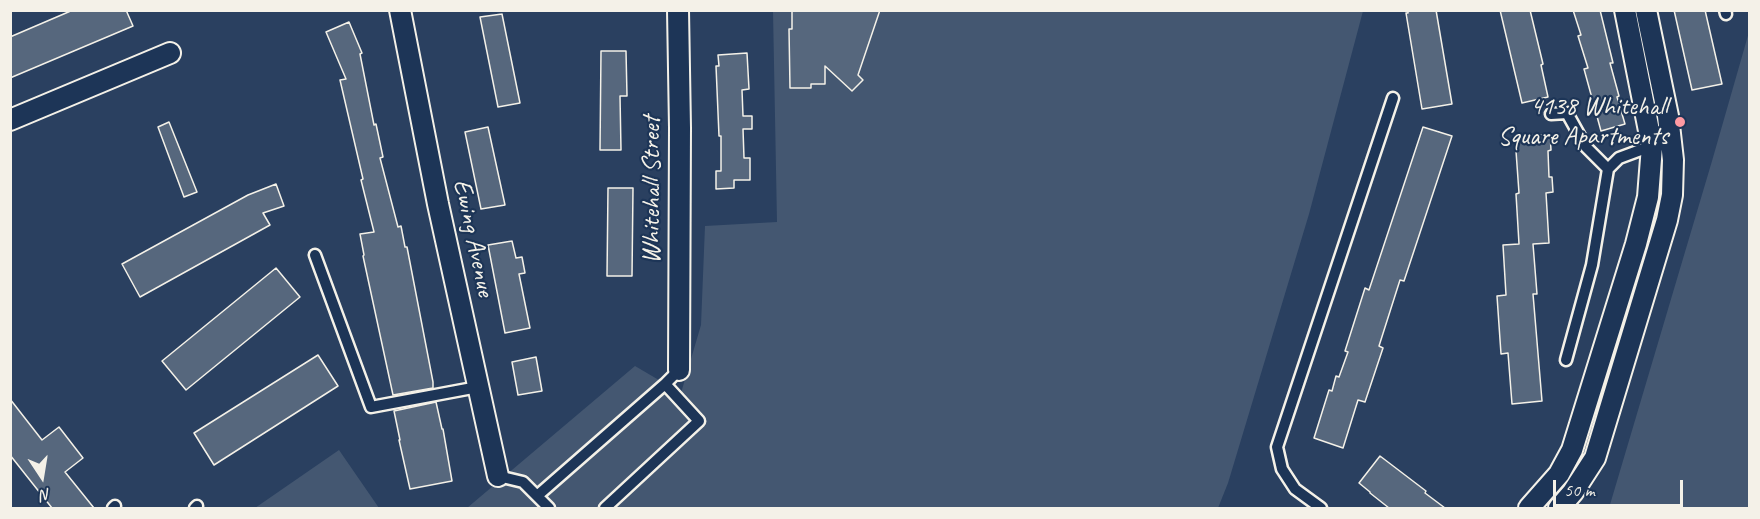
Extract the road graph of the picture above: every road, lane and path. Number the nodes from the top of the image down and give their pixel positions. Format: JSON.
{"nodes":[{"id":1,"x":400,"y":10,"type":"edge"},
{"id":2,"x":678,"y":10,"type":"edge"},
{"id":3,"x":1624,"y":10,"type":"edge"},
{"id":4,"x":1646,"y":10,"type":"edge"},
{"id":5,"x":170,"y":53,"type":"dead end"},
{"id":6,"x":1393,"y":98,"type":"dead end"},
{"id":7,"x":1551,"y":114,"type":"dead end"},
{"id":8,"x":12,"y":120,"type":"edge"},
{"id":9,"x":1672,"y":141,"type":"junction"},
{"id":10,"x":1652,"y":146,"type":"junction"},
{"id":11,"x":1608,"y":169,"type":"junction"},
{"id":12,"x":315,"y":255,"type":"dead end"},
{"id":13,"x":1566,"y":360,"type":"dead end"},
{"id":14,"x":679,"y":370,"type":"joint"},
{"id":15,"x":665,"y":384,"type":"junction"},
{"id":16,"x":478,"y":387,"type":"junction"},
{"id":17,"x":498,"y":476,"type":"joint"},
{"id":18,"x":537,"y":496,"type":"junction"},
{"id":19,"x":549,"y":508,"type":"edge"},
{"id":20,"x":605,"y":508,"type":"edge"},
{"id":21,"x":1322,"y":508,"type":"edge"},
{"id":22,"x":1529,"y":508,"type":"edge"},
{"id":23,"x":1559,"y":508,"type":"edge"}],
"edges":[{"from":1,"to":16,"type":"street","name":"Ewing Avenue"},
{"from":2,"to":14,"type":"street","name":"Whitehall Street"},
{"from":3,"to":10,"type":"street"},
{"from":4,"to":9,"type":"street"},
{"from":5,"to":8,"type":"street"},
{"from":6,"to":21,"type":"lane"},
{"from":7,"to":11,"type":"lane"},
{"from":9,"to":10,"type":"lane"},
{"from":9,"to":23,"type":"street"},
{"from":10,"to":11,"type":"lane"},
{"from":10,"to":22,"type":"street"},
{"from":11,"to":13,"type":"lane"},
{"from":12,"to":16,"type":"lane"},
{"from":14,"to":15,"type":"lane"},
{"from":15,"to":18,"type":"lane"},
{"from":15,"to":20,"type":"lane"},
{"from":16,"to":17,"type":"street","name":"Ewing Avenue"},
{"from":17,"to":18,"type":"lane"},
{"from":18,"to":19,"type":"lane"}]}
